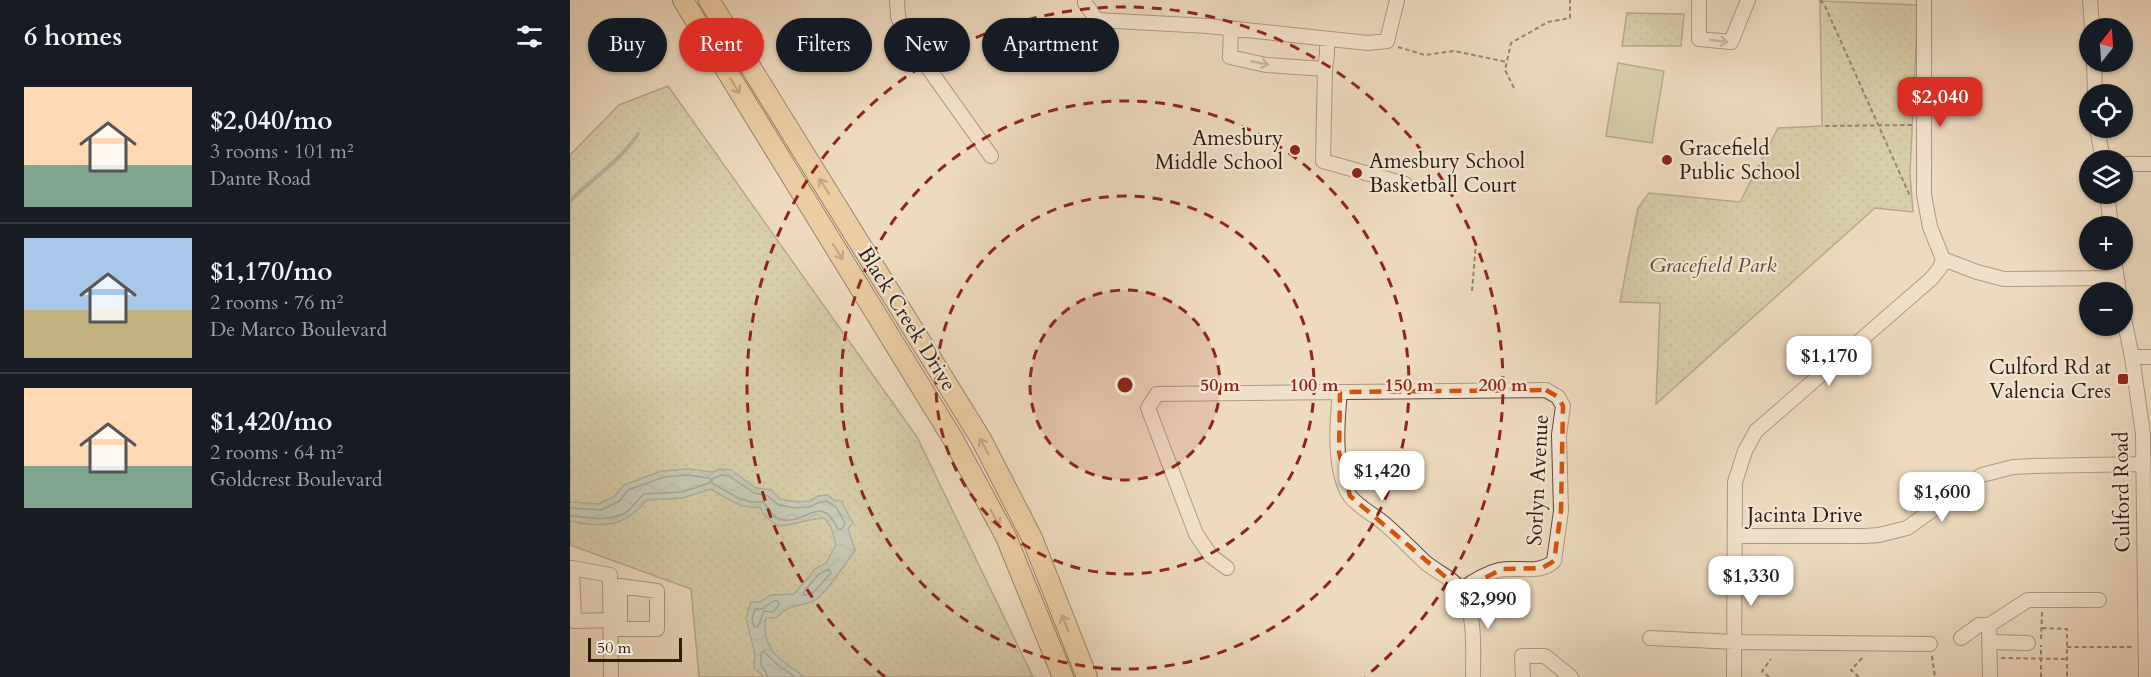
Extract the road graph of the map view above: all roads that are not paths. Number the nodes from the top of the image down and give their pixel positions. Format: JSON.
{"nodes":[{"id":1,"x":683,"y":0,"type":"edge"},
{"id":2,"x":709,"y":0,"type":"edge"},
{"id":3,"x":897,"y":0,"type":"edge"},
{"id":4,"x":1397,"y":0,"type":"edge"},
{"id":5,"x":1699,"y":0,"type":"edge"},
{"id":6,"x":1748,"y":0,"type":"edge"},
{"id":7,"x":1924,"y":0,"type":"edge"},
{"id":8,"x":2090,"y":0,"type":"edge"},
{"id":9,"x":1085,"y":2,"type":"edge"},
{"id":10,"x":2091,"y":18,"type":"edge"},
{"id":11,"x":1232,"y":28,"type":"junction"},
{"id":12,"x":1327,"y":39,"type":"junction"},
{"id":13,"x":1324,"y":69,"type":"junction"},
{"id":14,"x":992,"y":156,"type":"dead end"},
{"id":15,"x":2133,"y":164,"type":"edge"},
{"id":16,"x":2151,"y":164,"type":"edge"},
{"id":17,"x":1405,"y":183,"type":"dead end"},
{"id":18,"x":1943,"y":259,"type":"junction"},
{"id":19,"x":2115,"y":270,"type":"edge"},
{"id":20,"x":2116,"y":278,"type":"junction"},
{"id":21,"x":2117,"y":282,"type":"edge"},
{"id":22,"x":2128,"y":336,"type":"edge"},
{"id":23,"x":2132,"y":357,"type":"junction"},
{"id":24,"x":2151,"y":357,"type":"edge"},
{"id":25,"x":1340,"y":392,"type":"junction"},
{"id":26,"x":2143,"y":464,"type":"junction"},
{"id":27,"x":1736,"y":536,"type":"junction"},
{"id":28,"x":2148,"y":540,"type":"edge"},
{"id":29,"x":1227,"y":568,"type":"dead end"},
{"id":30,"x":1461,"y":590,"type":"junction"},
{"id":31,"x":2099,"y":600,"type":"dead end"},
{"id":32,"x":615,"y":625,"type":"junction"},
{"id":33,"x":1989,"y":625,"type":"junction"},
{"id":34,"x":1650,"y":638,"type":"dead end"},
{"id":35,"x":1961,"y":638,"type":"dead end"},
{"id":36,"x":1735,"y":642,"type":"junction"},
{"id":37,"x":1989,"y":642,"type":"junction"},
{"id":38,"x":2028,"y":643,"type":"dead end"},
{"id":39,"x":1930,"y":645,"type":"road end"},
{"id":40,"x":611,"y":677,"type":"edge"},
{"id":41,"x":619,"y":677,"type":"edge"},
{"id":42,"x":1063,"y":677,"type":"edge"},
{"id":43,"x":1087,"y":677,"type":"edge"},
{"id":44,"x":1473,"y":677,"type":"edge"},
{"id":45,"x":1523,"y":677,"type":"edge"},
{"id":46,"x":1571,"y":677,"type":"edge"},
{"id":47,"x":1734,"y":677,"type":"edge"},
{"id":48,"x":1990,"y":677,"type":"edge"},
{"id":49,"x":2146,"y":677,"type":"edge"}],
"edges":[{"from":1,"to":42,"type":"highway","name":"Black Creek Drive","one_way":true},
{"from":43,"to":2,"type":"highway","name":"Black Creek Drive","one_way":true},
{"from":3,"to":14,"type":"street"},
{"from":4,"to":12,"type":"street"},
{"from":5,"to":6,"type":"street","one_way":true},
{"from":7,"to":18,"type":"street"},
{"from":8,"to":10,"type":"street"},
{"from":9,"to":11,"type":"street"},
{"from":11,"to":12,"type":"street"},
{"from":11,"to":13,"type":"street","one_way":true},
{"from":12,"to":13,"type":"street"},
{"from":13,"to":17,"type":"street"},
{"from":15,"to":16,"type":"street"},
{"from":18,"to":20,"type":"street"},
{"from":18,"to":27,"type":"street"},
{"from":19,"to":20,"type":"street"},
{"from":20,"to":21,"type":"street"},
{"from":22,"to":23,"type":"street","name":"Culford Road"},
{"from":23,"to":24,"type":"street"},
{"from":23,"to":26,"type":"street","name":"Culford Road"},
{"from":25,"to":29,"type":"street","name":"Sorlyn Avenue"},
{"from":25,"to":30,"type":"street"},
{"from":25,"to":30,"type":"street","name":"Sorlyn Avenue"},
{"from":26,"to":27,"type":"street","name":"Jacinta Drive"},
{"from":26,"to":28,"type":"street","name":"Culford Road"},
{"from":27,"to":36,"type":"street"},
{"from":28,"to":49,"type":"street","name":"Culford Road"},
{"from":30,"to":44,"type":"street"},
{"from":31,"to":33,"type":"street"},
{"from":32,"to":32,"type":"street"},
{"from":32,"to":40,"type":"street"},
{"from":32,"to":41,"type":"street"},
{"from":33,"to":35,"type":"street"},
{"from":33,"to":37,"type":"street"},
{"from":34,"to":36,"type":"street"},
{"from":36,"to":39,"type":"street"},
{"from":36,"to":47,"type":"street"},
{"from":37,"to":38,"type":"street"},
{"from":37,"to":48,"type":"street"},
{"from":45,"to":46,"type":"street"}]}
